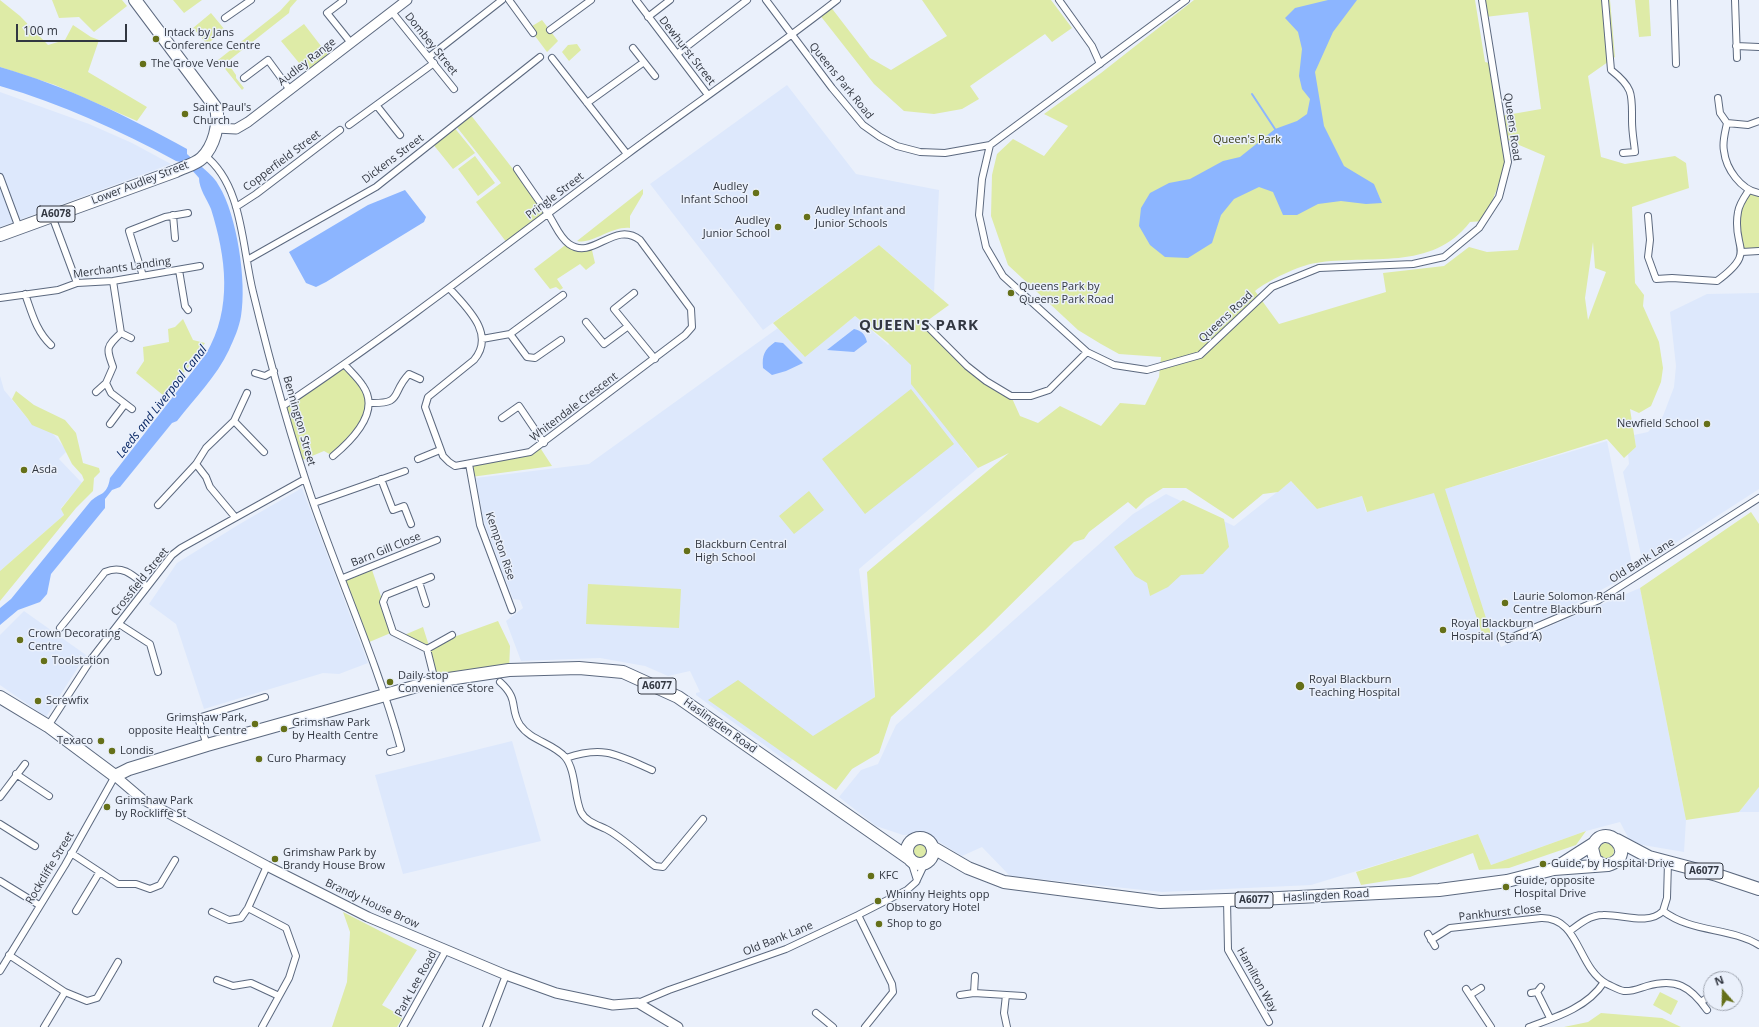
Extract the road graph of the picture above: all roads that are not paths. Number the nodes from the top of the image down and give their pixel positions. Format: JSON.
{"nodes":[{"id":1,"x":136,"y":0,"type":"edge"},
{"id":2,"x":251,"y":0,"type":"edge"},
{"id":3,"x":407,"y":0,"type":"edge"},
{"id":4,"x":502,"y":0,"type":"edge"},
{"id":5,"x":509,"y":0,"type":"edge"},
{"id":6,"x":591,"y":0,"type":"edge"},
{"id":7,"x":636,"y":0,"type":"edge"},
{"id":8,"x":670,"y":0,"type":"edge"},
{"id":9,"x":747,"y":0,"type":"edge"},
{"id":10,"x":766,"y":0,"type":"edge"},
{"id":11,"x":837,"y":0,"type":"edge"},
{"id":12,"x":1059,"y":0,"type":"edge"},
{"id":13,"x":1186,"y":0,"type":"edge"},
{"id":14,"x":1482,"y":0,"type":"edge"},
{"id":15,"x":1605,"y":0,"type":"edge"},
{"id":16,"x":1674,"y":0,"type":"edge"},
{"id":17,"x":1735,"y":0,"type":"edge"},
{"id":18,"x":343,"y":1,"type":"dead end"},
{"id":19,"x":392,"y":12,"type":"junction"},
{"id":20,"x":648,"y":17,"type":"junction"},
{"id":21,"x":226,"y":18,"type":"dead end"},
{"id":22,"x":550,"y":30,"type":"dead end"},
{"id":23,"x":533,"y":33,"type":"dead end"},
{"id":24,"x":791,"y":34,"type":"junction"},
{"id":25,"x":351,"y":43,"type":"junction"},
{"id":26,"x":1736,"y":46,"type":"junction"},
{"id":27,"x":1759,"y":47,"type":"edge"},
{"id":28,"x":633,"y":48,"type":"dead end"},
{"id":29,"x":677,"y":54,"type":"junction"},
{"id":30,"x":429,"y":57,"type":"junction"},
{"id":31,"x":540,"y":57,"type":"dead end"},
{"id":32,"x":552,"y":58,"type":"dead end"},
{"id":33,"x":1737,"y":58,"type":"dead end"},
{"id":34,"x":644,"y":62,"type":"junction"},
{"id":35,"x":434,"y":63,"type":"junction"},
{"id":36,"x":1100,"y":64,"type":"junction"},
{"id":37,"x":1676,"y":64,"type":"dead end"},
{"id":38,"x":655,"y":76,"type":"dead end"},
{"id":39,"x":244,"y":78,"type":"dead end"},
{"id":40,"x":454,"y":89,"type":"dead end"},
{"id":41,"x":290,"y":90,"type":"junction"},
{"id":42,"x":708,"y":94,"type":"junction"},
{"id":43,"x":1718,"y":98,"type":"dead end"},
{"id":44,"x":587,"y":103,"type":"junction"},
{"id":45,"x":377,"y":106,"type":"junction"},
{"id":46,"x":1759,"y":121,"type":"edge"},
{"id":47,"x":1727,"y":123,"type":"junction"},
{"id":48,"x":349,"y":125,"type":"dead end"},
{"id":49,"x":216,"y":128,"type":"junction"},
{"id":50,"x":340,"y":130,"type":"dead end"},
{"id":51,"x":400,"y":135,"type":"dead end"},
{"id":52,"x":990,"y":145,"type":"junction"},
{"id":53,"x":1623,"y":153,"type":"dead end"},
{"id":54,"x":627,"y":154,"type":"junction"},
{"id":55,"x":202,"y":157,"type":"junction"},
{"id":56,"x":517,"y":169,"type":"dead end"},
{"id":57,"x":0,"y":177,"type":"edge"},
{"id":58,"x":1749,"y":190,"type":"junction"},
{"id":59,"x":1759,"y":193,"type":"edge"},
{"id":60,"x":236,"y":207,"type":"junction"},
{"id":61,"x":188,"y":213,"type":"dead end"},
{"id":62,"x":548,"y":214,"type":"junction"},
{"id":63,"x":173,"y":215,"type":"junction"},
{"id":64,"x":52,"y":216,"type":"junction"},
{"id":65,"x":1648,"y":216,"type":"dead end"},
{"id":66,"x":19,"y":228,"type":"junction"},
{"id":67,"x":0,"y":235,"type":"edge"},
{"id":68,"x":176,"y":238,"type":"dead end"},
{"id":69,"x":1759,"y":251,"type":"edge"},
{"id":70,"x":1742,"y":252,"type":"junction"},
{"id":71,"x":247,"y":260,"type":"junction"},
{"id":72,"x":200,"y":266,"type":"dead end"},
{"id":73,"x":179,"y":270,"type":"junction"},
{"id":74,"x":143,"y":276,"type":"junction"},
{"id":75,"x":114,"y":281,"type":"junction"},
{"id":76,"x":77,"y":283,"type":"junction"},
{"id":77,"x":450,"y":289,"type":"junction"},
{"id":78,"x":634,"y":293,"type":"dead end"},
{"id":79,"x":25,"y":294,"type":"junction"},
{"id":80,"x":563,"y":295,"type":"dead end"},
{"id":81,"x":0,"y":298,"type":"edge"},
{"id":82,"x":188,"y":310,"type":"dead end"},
{"id":83,"x":586,"y":322,"type":"dead end"},
{"id":84,"x":927,"y":326,"type":"dead end"},
{"id":85,"x":627,"y":327,"type":"junction"},
{"id":86,"x":121,"y":333,"type":"junction"},
{"id":87,"x":510,"y":334,"type":"junction"},
{"id":88,"x":131,"y":338,"type":"dead end"},
{"id":89,"x":482,"y":339,"type":"junction"},
{"id":90,"x":562,"y":340,"type":"dead end"},
{"id":91,"x":51,"y":345,"type":"dead end"},
{"id":92,"x":1087,"y":352,"type":"junction"},
{"id":93,"x":655,"y":359,"type":"junction"},
{"id":94,"x":345,"y":365,"type":"junction"},
{"id":95,"x":274,"y":371,"type":"junction"},
{"id":96,"x":255,"y":373,"type":"dead end"},
{"id":97,"x":420,"y":379,"type":"dead end"},
{"id":98,"x":106,"y":383,"type":"junction"},
{"id":99,"x":96,"y":392,"type":"dead end"},
{"id":100,"x":247,"y":393,"type":"dead end"},
{"id":101,"x":368,"y":403,"type":"junction"},
{"id":102,"x":125,"y":404,"type":"junction"},
{"id":103,"x":283,"y":406,"type":"junction"},
{"id":104,"x":132,"y":409,"type":"dead end"},
{"id":105,"x":502,"y":418,"type":"dead end"},
{"id":106,"x":234,"y":421,"type":"junction"},
{"id":107,"x":110,"y":424,"type":"dead end"},
{"id":108,"x":544,"y":443,"type":"junction"},
{"id":109,"x":440,"y":450,"type":"junction"},
{"id":110,"x":264,"y":452,"type":"dead end"},
{"id":111,"x":333,"y":456,"type":"dead end"},
{"id":112,"x":418,"y":459,"type":"dead end"},
{"id":113,"x":196,"y":464,"type":"junction"},
{"id":114,"x":468,"y":464,"type":"junction"},
{"id":115,"x":405,"y":471,"type":"dead end"},
{"id":116,"x":305,"y":478,"type":"junction"},
{"id":117,"x":381,"y":479,"type":"junction"},
{"id":118,"x":1759,"y":498,"type":"edge"},
{"id":119,"x":314,"y":503,"type":"junction"},
{"id":120,"x":158,"y":505,"type":"dead end"},
{"id":121,"x":235,"y":517,"type":"junction"},
{"id":122,"x":411,"y":524,"type":"dead end"},
{"id":123,"x":437,"y":540,"type":"dead end"},
{"id":124,"x":431,"y":577,"type":"dead end"},
{"id":125,"x":342,"y":578,"type":"junction"},
{"id":126,"x":419,"y":582,"type":"junction"},
{"id":127,"x":147,"y":587,"type":"junction"},
{"id":128,"x":426,"y":604,"type":"dead end"},
{"id":129,"x":512,"y":610,"type":"dead end"},
{"id":130,"x":119,"y":624,"type":"junction"},
{"id":131,"x":60,"y":628,"type":"dead end"},
{"id":132,"x":452,"y":635,"type":"dead end"},
{"id":133,"x":1508,"y":639,"type":"dead end"},
{"id":134,"x":426,"y":648,"type":"junction"},
{"id":135,"x":158,"y":672,"type":"dead end"},
{"id":136,"x":435,"y":681,"type":"junction"},
{"id":137,"x":500,"y":682,"type":"dead end"},
{"id":138,"x":385,"y":694,"type":"junction"},
{"id":139,"x":0,"y":697,"type":"edge"},
{"id":140,"x":265,"y":698,"type":"dead end"},
{"id":141,"x":48,"y":726,"type":"junction"},
{"id":142,"x":207,"y":745,"type":"junction"},
{"id":143,"x":390,"y":752,"type":"dead end"},
{"id":144,"x":566,"y":758,"type":"junction"},
{"id":145,"x":25,"y":764,"type":"dead end"},
{"id":146,"x":652,"y":770,"type":"dead end"},
{"id":147,"x":16,"y":774,"type":"junction"},
{"id":148,"x":115,"y":776,"type":"junction"},
{"id":149,"x":49,"y":796,"type":"dead end"},
{"id":150,"x":0,"y":797,"type":"edge"},
{"id":151,"x":703,"y":819,"type":"dead end"},
{"id":152,"x":0,"y":824,"type":"edge"},
{"id":153,"x":1617,"y":840,"type":"junction"},
{"id":154,"x":912,"y":841,"type":"junction"},
{"id":155,"x":885,"y":842,"type":"junction"},
{"id":156,"x":1593,"y":844,"type":"junction"},
{"id":157,"x":35,"y":846,"type":"dead end"},
{"id":158,"x":932,"y":847,"type":"junction"},
{"id":159,"x":71,"y":853,"type":"junction"},
{"id":160,"x":1649,"y":857,"type":"junction"},
{"id":161,"x":175,"y":860,"type":"dead end"},
{"id":162,"x":911,"y":860,"type":"junction"},
{"id":163,"x":927,"y":862,"type":"junction"},
{"id":164,"x":957,"y":862,"type":"junction"},
{"id":165,"x":1668,"y":862,"type":"junction"},
{"id":166,"x":1608,"y":864,"type":"junction"},
{"id":167,"x":267,"y":866,"type":"junction"},
{"id":168,"x":1554,"y":868,"type":"junction"},
{"id":169,"x":99,"y":873,"type":"junction"},
{"id":170,"x":917,"y":880,"type":"junction"},
{"id":171,"x":0,"y":881,"type":"edge"},
{"id":172,"x":1759,"y":889,"type":"edge"},
{"id":173,"x":1227,"y":900,"type":"junction"},
{"id":174,"x":39,"y":905,"type":"junction"},
{"id":175,"x":248,"y":908,"type":"junction"},
{"id":176,"x":76,"y":911,"type":"dead end"},
{"id":177,"x":1663,"y":911,"type":"junction"},
{"id":178,"x":212,"y":912,"type":"dead end"},
{"id":179,"x":858,"y":915,"type":"junction"},
{"id":180,"x":1570,"y":931,"type":"junction"},
{"id":181,"x":1759,"y":945,"type":"edge"},
{"id":182,"x":1435,"y":946,"type":"dead end"},
{"id":183,"x":446,"y":950,"type":"junction"},
{"id":184,"x":9,"y":956,"type":"junction"},
{"id":185,"x":118,"y":962,"type":"dead end"},
{"id":186,"x":0,"y":971,"type":"edge"},
{"id":187,"x":506,"y":976,"type":"junction"},
{"id":188,"x":975,"y":976,"type":"dead end"},
{"id":189,"x":217,"y":980,"type":"dead end"},
{"id":190,"x":1604,"y":982,"type":"junction"},
{"id":191,"x":1481,"y":988,"type":"dead end"},
{"id":192,"x":1466,"y":989,"type":"dead end"},
{"id":193,"x":1536,"y":991,"type":"dead end"},
{"id":194,"x":65,"y":992,"type":"junction"},
{"id":195,"x":974,"y":993,"type":"junction"},
{"id":196,"x":960,"y":995,"type":"dead end"},
{"id":197,"x":1006,"y":995,"type":"junction"},
{"id":198,"x":279,"y":996,"type":"junction"},
{"id":199,"x":1023,"y":996,"type":"dead end"},
{"id":200,"x":1470,"y":996,"type":"junction"},
{"id":201,"x":1701,"y":1002,"type":"joint"},
{"id":202,"x":638,"y":1003,"type":"junction"},
{"id":203,"x":1703,"y":1005,"type":"edge"},
{"id":204,"x":816,"y":1013,"type":"dead end"},
{"id":205,"x":1550,"y":1018,"type":"junction"},
{"id":206,"x":1269,"y":1022,"type":"dead end"},
{"id":207,"x":44,"y":1027,"type":"edge"},
{"id":208,"x":262,"y":1027,"type":"edge"},
{"id":209,"x":403,"y":1027,"type":"edge"},
{"id":210,"x":486,"y":1027,"type":"edge"},
{"id":211,"x":678,"y":1027,"type":"edge"},
{"id":212,"x":833,"y":1027,"type":"edge"},
{"id":213,"x":865,"y":1027,"type":"edge"},
{"id":214,"x":1007,"y":1027,"type":"edge"},
{"id":215,"x":1491,"y":1027,"type":"edge"},
{"id":216,"x":1530,"y":1027,"type":"edge"}],
"edges":[{"from":1,"to":49,"type":"highway"},
{"from":2,"to":21,"type":"street"},
{"from":3,"to":19,"type":"street","name":"Audley Range"},
{"from":4,"to":30,"type":"street"},
{"from":5,"to":23,"type":"street"},
{"from":6,"to":22,"type":"street"},
{"from":7,"to":20,"type":"street","name":"Dewhurst Street"},
{"from":8,"to":20,"type":"street"},
{"from":9,"to":29,"type":"street"},
{"from":10,"to":24,"type":"street","name":"Queens Park Road"},
{"from":11,"to":24,"type":"street","name":"Pringle Street"},
{"from":12,"to":36,"type":"street"},
{"from":13,"to":36,"type":"street"},
{"from":14,"to":92,"type":"street","name":"Queens Road"},
{"from":15,"to":53,"type":"street"},
{"from":16,"to":37,"type":"street"},
{"from":17,"to":26,"type":"street"},
{"from":18,"to":25,"type":"street"},
{"from":19,"to":25,"type":"street","name":"Audley Range"},
{"from":19,"to":30,"type":"street","name":"Dombey Street"},
{"from":20,"to":29,"type":"street","name":"Dewhurst Street"},
{"from":24,"to":42,"type":"street","name":"Pringle Street"},
{"from":24,"to":52,"type":"street","name":"Queens Park Road"},
{"from":25,"to":41,"type":"street","name":"Audley Range"},
{"from":26,"to":27,"type":"street"},
{"from":26,"to":33,"type":"street"},
{"from":28,"to":34,"type":"street"},
{"from":29,"to":42,"type":"street","name":"Dewhurst Street"},
{"from":30,"to":35,"type":"street","name":"Dombey Street"},
{"from":31,"to":71,"type":"street","name":"Dickens Street"},
{"from":32,"to":44,"type":"street"},
{"from":34,"to":38,"type":"street"},
{"from":34,"to":44,"type":"street"},
{"from":35,"to":40,"type":"street","name":"Dombey Street"},
{"from":35,"to":45,"type":"street"},
{"from":36,"to":52,"type":"street"},
{"from":39,"to":41,"type":"street"},
{"from":41,"to":49,"type":"street","name":"Audley Range"},
{"from":42,"to":54,"type":"street","name":"Pringle Street"},
{"from":43,"to":47,"type":"street"},
{"from":44,"to":54,"type":"street"},
{"from":45,"to":48,"type":"street"},
{"from":45,"to":51,"type":"street"},
{"from":46,"to":47,"type":"street"},
{"from":47,"to":58,"type":"street"},
{"from":49,"to":55,"type":"highway"},
{"from":50,"to":60,"type":"street","name":"Copperfield Street"},
{"from":52,"to":92,"type":"street","name":"Queens Road"},
{"from":54,"to":62,"type":"street","name":"Pringle Street"},
{"from":55,"to":60,"type":"street","name":"Bennington Street"},
{"from":55,"to":64,"type":"highway","name":"Lower Audley Street","number":"A6078"},
{"from":56,"to":62,"type":"street"},
{"from":57,"to":66,"type":"street"},
{"from":58,"to":59,"type":"street"},
{"from":58,"to":70,"type":"street"},
{"from":60,"to":71,"type":"street","name":"Bennington Street"},
{"from":61,"to":63,"type":"street"},
{"from":62,"to":77,"type":"street","name":"Pringle Street"},
{"from":62,"to":93,"type":"street","name":"Whitendale Crescent"},
{"from":63,"to":68,"type":"street"},
{"from":63,"to":74,"type":"street"},
{"from":64,"to":66,"type":"highway","name":"Lower Audley Street","number":"A6078"},
{"from":64,"to":76,"type":"street"},
{"from":65,"to":70,"type":"street"},
{"from":66,"to":67,"type":"highway","name":"Lower Audley Street","number":"A6078"},
{"from":69,"to":70,"type":"street"},
{"from":71,"to":95,"type":"street","name":"Bennington Street"},
{"from":72,"to":73,"type":"street","name":"Merchants Landing"},
{"from":73,"to":74,"type":"street","name":"Merchants Landing"},
{"from":73,"to":82,"type":"street"},
{"from":74,"to":75,"type":"street","name":"Merchants Landing"},
{"from":75,"to":76,"type":"street","name":"Merchants Landing"},
{"from":75,"to":86,"type":"street"},
{"from":76,"to":79,"type":"street","name":"Merchants Landing"},
{"from":77,"to":89,"type":"street"},
{"from":77,"to":94,"type":"street","name":"Pringle Street"},
{"from":78,"to":85,"type":"street"},
{"from":79,"to":81,"type":"street","name":"Merchants Landing"},
{"from":79,"to":91,"type":"street"},
{"from":80,"to":87,"type":"street"},
{"from":83,"to":85,"type":"street"},
{"from":84,"to":92,"type":"street"},
{"from":85,"to":93,"type":"street"},
{"from":86,"to":88,"type":"street"},
{"from":86,"to":98,"type":"street"},
{"from":87,"to":89,"type":"street"},
{"from":87,"to":90,"type":"street"},
{"from":89,"to":109,"type":"street","name":"Whitendale Crescent"},
{"from":93,"to":108,"type":"street","name":"Whitendale Crescent"},
{"from":94,"to":101,"type":"street"},
{"from":94,"to":103,"type":"street","name":"Pringle Street"},
{"from":95,"to":96,"type":"street"},
{"from":95,"to":103,"type":"street","name":"Bennington Street"},
{"from":97,"to":101,"type":"street"},
{"from":98,"to":99,"type":"street"},
{"from":98,"to":102,"type":"street"},
{"from":100,"to":106,"type":"street"},
{"from":101,"to":111,"type":"street"},
{"from":102,"to":104,"type":"street"},
{"from":102,"to":107,"type":"street"},
{"from":103,"to":116,"type":"street","name":"Bennington Street"},
{"from":105,"to":108,"type":"street"},
{"from":106,"to":110,"type":"street"},
{"from":106,"to":113,"type":"street"},
{"from":108,"to":114,"type":"street","name":"Whitendale Crescent"},
{"from":109,"to":112,"type":"street"},
{"from":109,"to":114,"type":"street","name":"Whitendale Crescent"},
{"from":113,"to":120,"type":"street"},
{"from":113,"to":121,"type":"street"},
{"from":114,"to":129,"type":"street","name":"Kempton Rise"},
{"from":115,"to":117,"type":"street"},
{"from":116,"to":119,"type":"street","name":"Bennington Street"},
{"from":116,"to":121,"type":"street","name":"Crossfield Street"},
{"from":117,"to":119,"type":"street"},
{"from":117,"to":122,"type":"street"},
{"from":118,"to":133,"type":"street","name":"Old Bank Lane"},
{"from":119,"to":125,"type":"street","name":"Bennington Street"},
{"from":121,"to":127,"type":"street","name":"Crossfield Street"},
{"from":123,"to":125,"type":"street","name":"Barn Gill Close"},
{"from":124,"to":126,"type":"street"},
{"from":125,"to":138,"type":"street","name":"Bennington Street"},
{"from":126,"to":128,"type":"street"},
{"from":126,"to":134,"type":"street"},
{"from":127,"to":130,"type":"street","name":"Crossfield Street"},
{"from":127,"to":131,"type":"street"},
{"from":130,"to":135,"type":"street"},
{"from":130,"to":141,"type":"street","name":"Crossfield Street"},
{"from":132,"to":134,"type":"street"},
{"from":134,"to":136,"type":"street"},
{"from":136,"to":138,"type":"highway","name":"Haslingden Road","number":"A6077"},
{"from":136,"to":155,"type":"highway","name":"Haslingden Road","number":"A6077"},
{"from":137,"to":144,"type":"street"},
{"from":138,"to":142,"type":"highway","name":"Haslingden Road","number":"A6077"},
{"from":138,"to":143,"type":"street","name":"Bennington Street"},
{"from":139,"to":141,"type":"highway"},
{"from":140,"to":142,"type":"street"},
{"from":141,"to":148,"type":"highway"},
{"from":142,"to":148,"type":"highway","name":"Haslingden Road","number":"A6077"},
{"from":144,"to":146,"type":"street"},
{"from":144,"to":151,"type":"street"},
{"from":145,"to":147,"type":"street"},
{"from":147,"to":149,"type":"street"},
{"from":147,"to":150,"type":"street"},
{"from":148,"to":159,"type":"street","name":"Rockcliffe Street"},
{"from":148,"to":167,"type":"street","name":"Brandy House Brow"},
{"from":152,"to":157,"type":"street"},
{"from":153,"to":156,"type":"highway","number":"A6077"},
{"from":153,"to":160,"type":"highway","name":"Haslingden Road","number":"A6077"},
{"from":153,"to":166,"type":"highway"},
{"from":154,"to":155,"type":"highway","number":"A6077"},
{"from":154,"to":158,"type":"highway","number":"A6077"},
{"from":154,"to":162,"type":"highway"},
{"from":155,"to":162,"type":"highway","name":"Haslingden Road","number":"A6077"},
{"from":156,"to":166,"type":"highway"},
{"from":156,"to":168,"type":"highway","name":"Haslingden Road","number":"A6077"},
{"from":158,"to":163,"type":"highway"},
{"from":158,"to":164,"type":"highway","name":"Haslingden Road","number":"A6077"},
{"from":159,"to":169,"type":"street"},
{"from":159,"to":174,"type":"street","name":"Rockcliffe Street"},
{"from":160,"to":165,"type":"highway","name":"Haslingden Road","number":"A6077"},
{"from":160,"to":166,"type":"highway","name":"Haslingden Road","number":"A6077"},
{"from":161,"to":169,"type":"street"},
{"from":162,"to":163,"type":"highway","number":"A6077"},
{"from":162,"to":170,"type":"street"},
{"from":163,"to":164,"type":"highway","name":"Haslingden Road","number":"A6077"},
{"from":163,"to":170,"type":"street","name":"Old Bank Lane"},
{"from":164,"to":173,"type":"highway","name":"Haslingden Road","number":"A6077"},
{"from":165,"to":172,"type":"highway","name":"Haslingden Road","number":"A6077"},
{"from":165,"to":177,"type":"street"},
{"from":166,"to":168,"type":"highway","name":"Haslingden Road","number":"A6077"},
{"from":167,"to":175,"type":"street"},
{"from":167,"to":183,"type":"street","name":"Brandy House Brow"},
{"from":168,"to":173,"type":"highway","name":"Haslingden Road","number":"A6077"},
{"from":169,"to":176,"type":"street"},
{"from":170,"to":179,"type":"street","name":"Old Bank Lane"},
{"from":171,"to":174,"type":"street"},
{"from":173,"to":206,"type":"street","name":"Hamilton Way"},
{"from":174,"to":184,"type":"street","name":"Rockcliffe Street"},
{"from":175,"to":178,"type":"street"},
{"from":175,"to":198,"type":"street"},
{"from":177,"to":180,"type":"street"},
{"from":177,"to":181,"type":"street"},
{"from":179,"to":202,"type":"street","name":"Old Bank Lane"},
{"from":179,"to":213,"type":"street"},
{"from":180,"to":182,"type":"street","name":"Pankhurst Close"},
{"from":180,"to":190,"type":"street"},
{"from":183,"to":187,"type":"street","name":"Brandy House Brow"},
{"from":183,"to":209,"type":"street","name":"Park Lee Road"},
{"from":184,"to":186,"type":"street","name":"Rockcliffe Street"},
{"from":184,"to":194,"type":"street"},
{"from":185,"to":194,"type":"street"},
{"from":187,"to":202,"type":"street","name":"Brandy House Brow"},
{"from":187,"to":210,"type":"street"},
{"from":188,"to":195,"type":"street"},
{"from":189,"to":198,"type":"street"},
{"from":190,"to":201,"type":"street"},
{"from":190,"to":205,"type":"street"},
{"from":191,"to":200,"type":"street"},
{"from":192,"to":200,"type":"street"},
{"from":193,"to":205,"type":"street"},
{"from":194,"to":207,"type":"street"},
{"from":195,"to":196,"type":"street"},
{"from":195,"to":197,"type":"street"},
{"from":197,"to":199,"type":"street"},
{"from":197,"to":214,"type":"street"},
{"from":198,"to":208,"type":"street"},
{"from":200,"to":215,"type":"street"},
{"from":201,"to":203,"type":"street"},
{"from":202,"to":211,"type":"street"},
{"from":204,"to":212,"type":"street"},
{"from":205,"to":216,"type":"street"}]}
